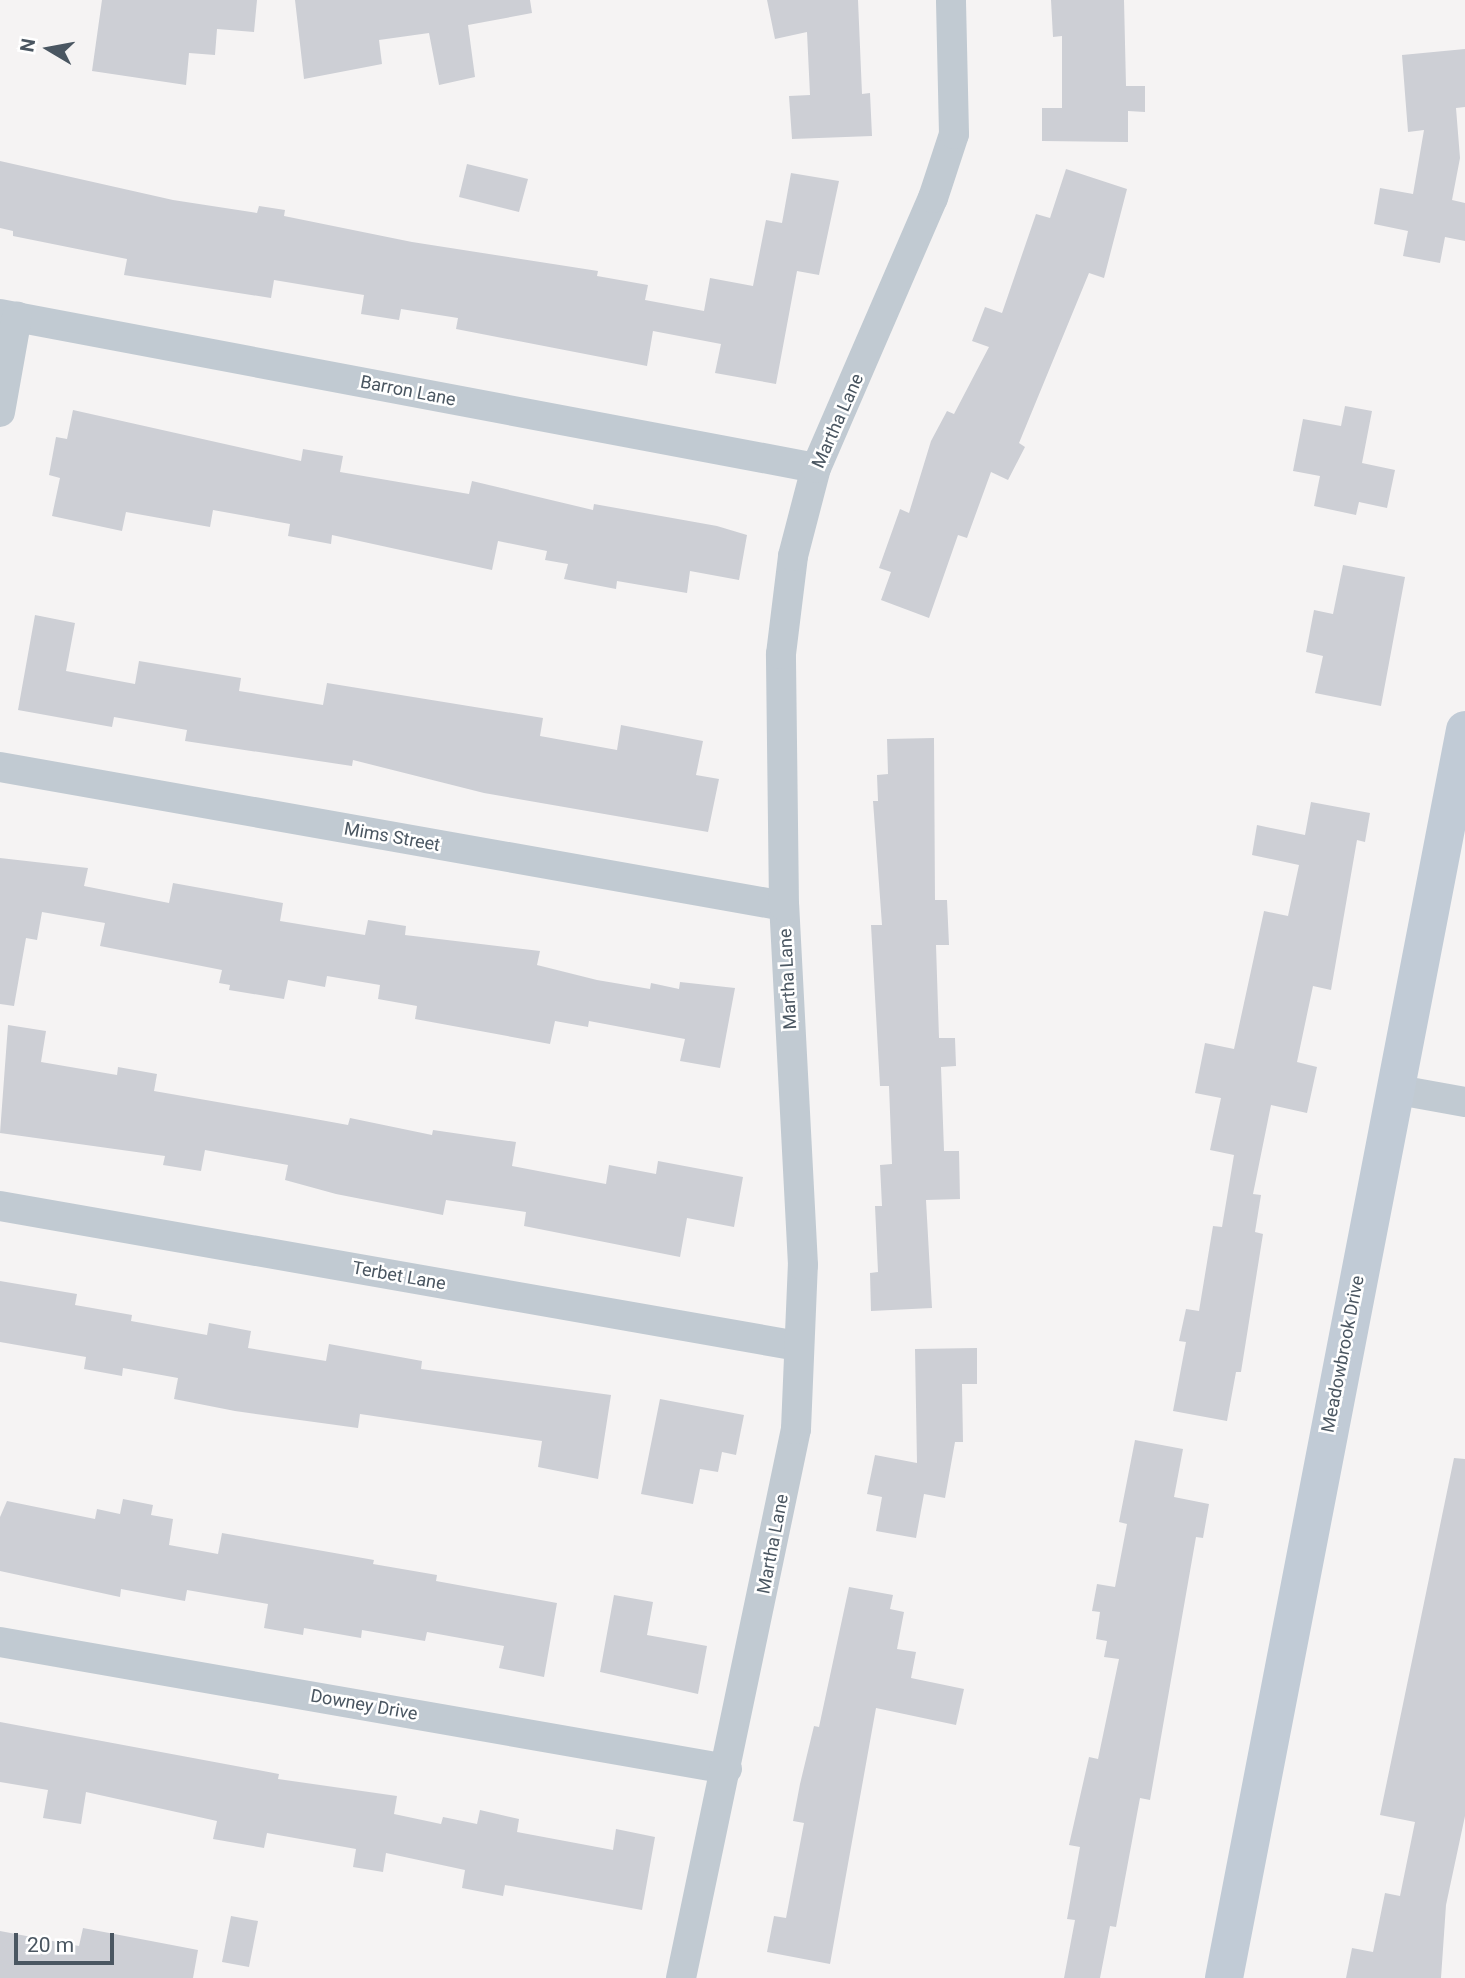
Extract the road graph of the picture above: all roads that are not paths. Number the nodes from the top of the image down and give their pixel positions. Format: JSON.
{"nodes":[{"id":1,"x":951,"y":0,"type":"edge"},
{"id":2,"x":8,"y":316,"type":"edge"},
{"id":3,"x":0,"y":412,"type":"edge"},
{"id":4,"x":816,"y":468,"type":"junction"},
{"id":5,"x":1465,"y":730,"type":"edge"},
{"id":6,"x":0,"y":767,"type":"edge"},
{"id":7,"x":784,"y":906,"type":"junction"},
{"id":8,"x":1393,"y":1090,"type":"junction"},
{"id":9,"x":1465,"y":1102,"type":"edge"},
{"id":10,"x":0,"y":1206,"type":"edge"},
{"id":11,"x":799,"y":1346,"type":"junction"},
{"id":12,"x":0,"y":1642,"type":"edge"},
{"id":13,"x":727,"y":1769,"type":"junction"},
{"id":14,"x":681,"y":1978,"type":"edge"},
{"id":15,"x":1224,"y":1978,"type":"edge"}],
"edges":[{"from":1,"to":4,"type":"street","name":"Martha Lane"},
{"from":2,"to":3,"type":"street"},
{"from":2,"to":4,"type":"street","name":"Barron Lane"},
{"from":4,"to":7,"type":"street","name":"Martha Lane"},
{"from":5,"to":8,"type":"main road","name":"Meadowbrook Drive"},
{"from":6,"to":7,"type":"street","name":"Mims Street"},
{"from":7,"to":11,"type":"street","name":"Martha Lane"},
{"from":8,"to":9,"type":"street"},
{"from":8,"to":15,"type":"main road","name":"Meadowbrook Drive"},
{"from":10,"to":11,"type":"street","name":"Terbet Lane"},
{"from":11,"to":13,"type":"street","name":"Martha Lane"},
{"from":12,"to":13,"type":"street","name":"Downey Drive"},
{"from":13,"to":14,"type":"street","name":"Martha Lane"}]}
